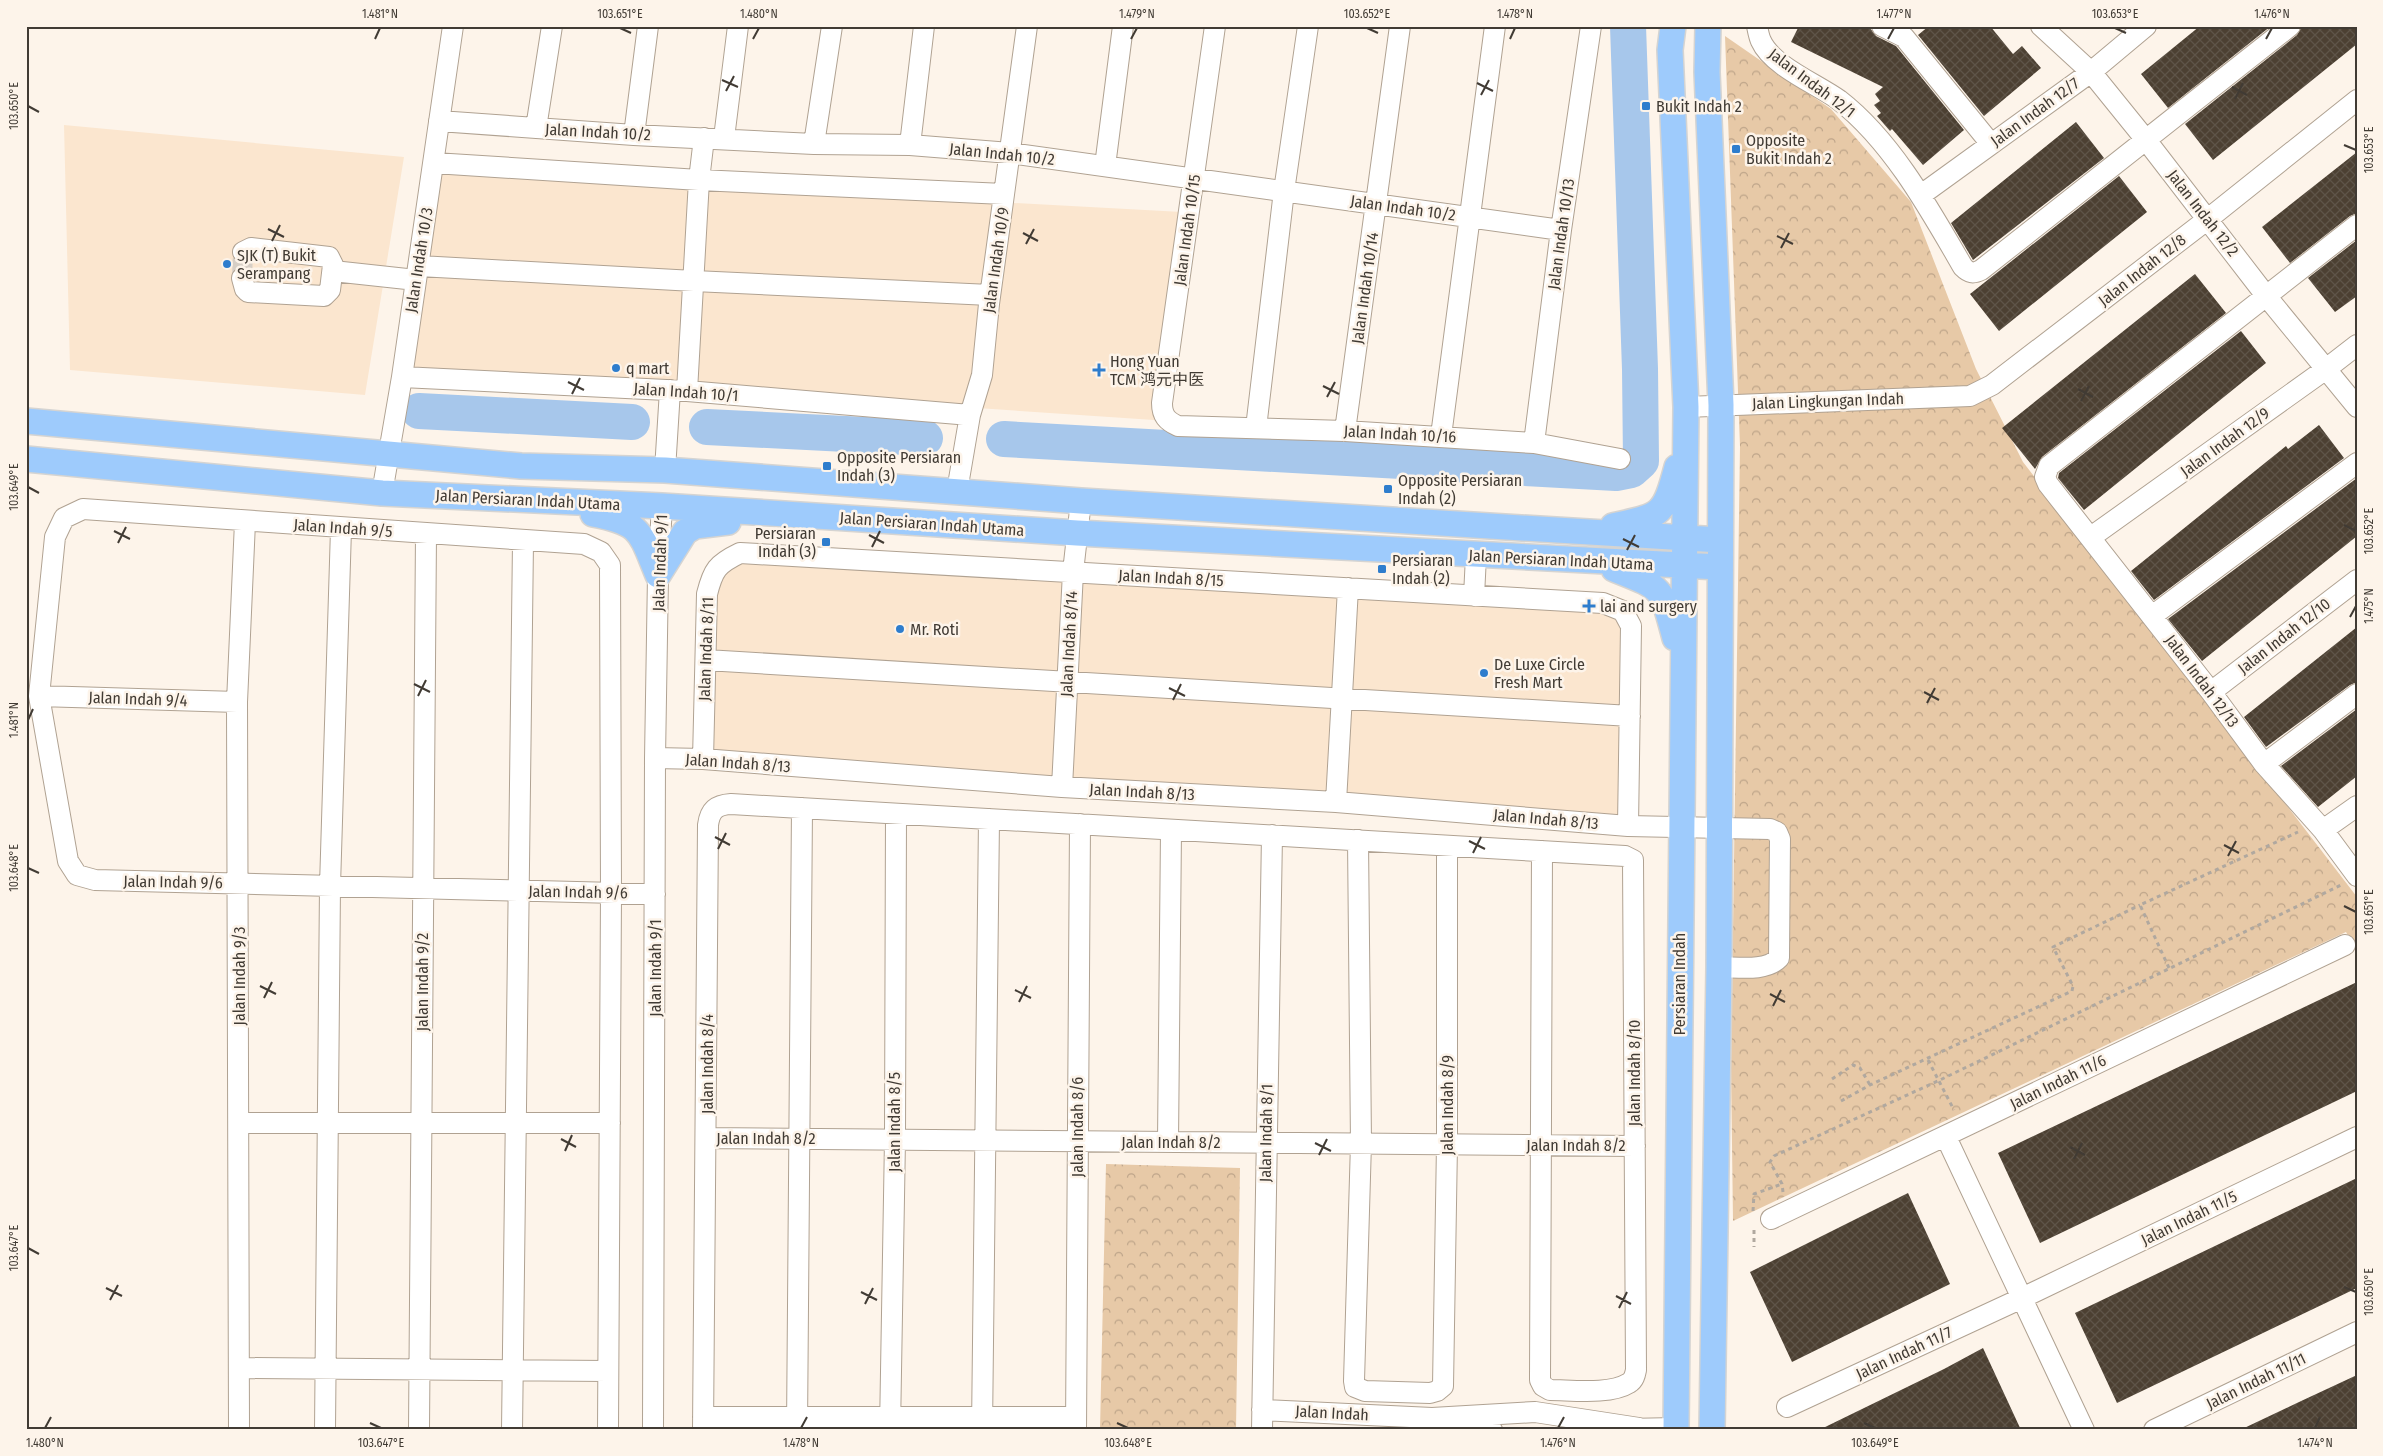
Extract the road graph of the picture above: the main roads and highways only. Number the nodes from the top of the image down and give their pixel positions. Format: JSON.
{"nodes":[{"id":1,"x":1673,"y":26,"type":"edge"},
{"id":2,"x":1706,"y":32,"type":"edge"},
{"id":3,"x":26,"y":421,"type":"edge"},
{"id":4,"x":1686,"y":433,"type":"junction"},
{"id":5,"x":26,"y":459,"type":"edge"},
{"id":6,"x":520,"y":466,"type":"junction"},
{"id":7,"x":800,"y":481,"type":"junction"},
{"id":8,"x":518,"y":500,"type":"junction"},
{"id":9,"x":662,"y":506,"type":"junction"},
{"id":10,"x":805,"y":515,"type":"junction"},
{"id":11,"x":1590,"y":532,"type":"junction"},
{"id":12,"x":1684,"y":538,"type":"junction"},
{"id":13,"x":1720,"y":540,"type":"junction"},
{"id":14,"x":1595,"y":562,"type":"junction"},
{"id":15,"x":1684,"y":566,"type":"junction"},
{"id":16,"x":1719,"y":567,"type":"junction"},
{"id":17,"x":1683,"y":669,"type":"junction"},
{"id":18,"x":1713,"y":1332,"type":"junction"},
{"id":19,"x":1677,"y":1429,"type":"edge"},
{"id":20,"x":1712,"y":1430,"type":"edge"}],
"edges":[{"from":1,"to":4,"type":"main road"},
{"from":2,"to":13,"type":"main road"},
{"from":3,"to":6,"type":"main road","name":"Jalan Persiaran Indah Utama"},
{"from":4,"to":11,"type":"main road"},
{"from":4,"to":12,"type":"main road"},
{"from":5,"to":8,"type":"main road","name":"Jalan Persiaran Indah Utama"},
{"from":6,"to":7,"type":"main road","name":"Jalan Persiaran Indah Utama"},
{"from":6,"to":9,"type":"main road"},
{"from":7,"to":9,"type":"main road"},
{"from":7,"to":11,"type":"main road","name":"Jalan Persiaran Indah Utama"},
{"from":8,"to":9,"type":"main road","name":"Jalan Persiaran Indah Utama"},
{"from":8,"to":10,"type":"main road"},
{"from":9,"to":10,"type":"main road","name":"Jalan Persiaran Indah Utama"},
{"from":10,"to":14,"type":"main road","name":"Jalan Persiaran Indah Utama"},
{"from":11,"to":12,"type":"main road","name":"Jalan Persiaran Indah Utama"},
{"from":12,"to":13,"type":"main road","name":"Jalan Persiaran Indah Utama"},
{"from":12,"to":15,"type":"main road","name":"Persiaran Indah"},
{"from":13,"to":16,"type":"main road"},
{"from":14,"to":15,"type":"main road","name":"Jalan Persiaran Indah Utama"},
{"from":14,"to":17,"type":"main road"},
{"from":15,"to":16,"type":"main road","name":"Jalan Persiaran Indah Utama"},
{"from":15,"to":17,"type":"main road","name":"Persiaran Indah"},
{"from":16,"to":18,"type":"main road"},
{"from":17,"to":19,"type":"main road","name":"Persiaran Indah"},
{"from":18,"to":19,"type":"main road"},
{"from":18,"to":20,"type":"main road"}]}
